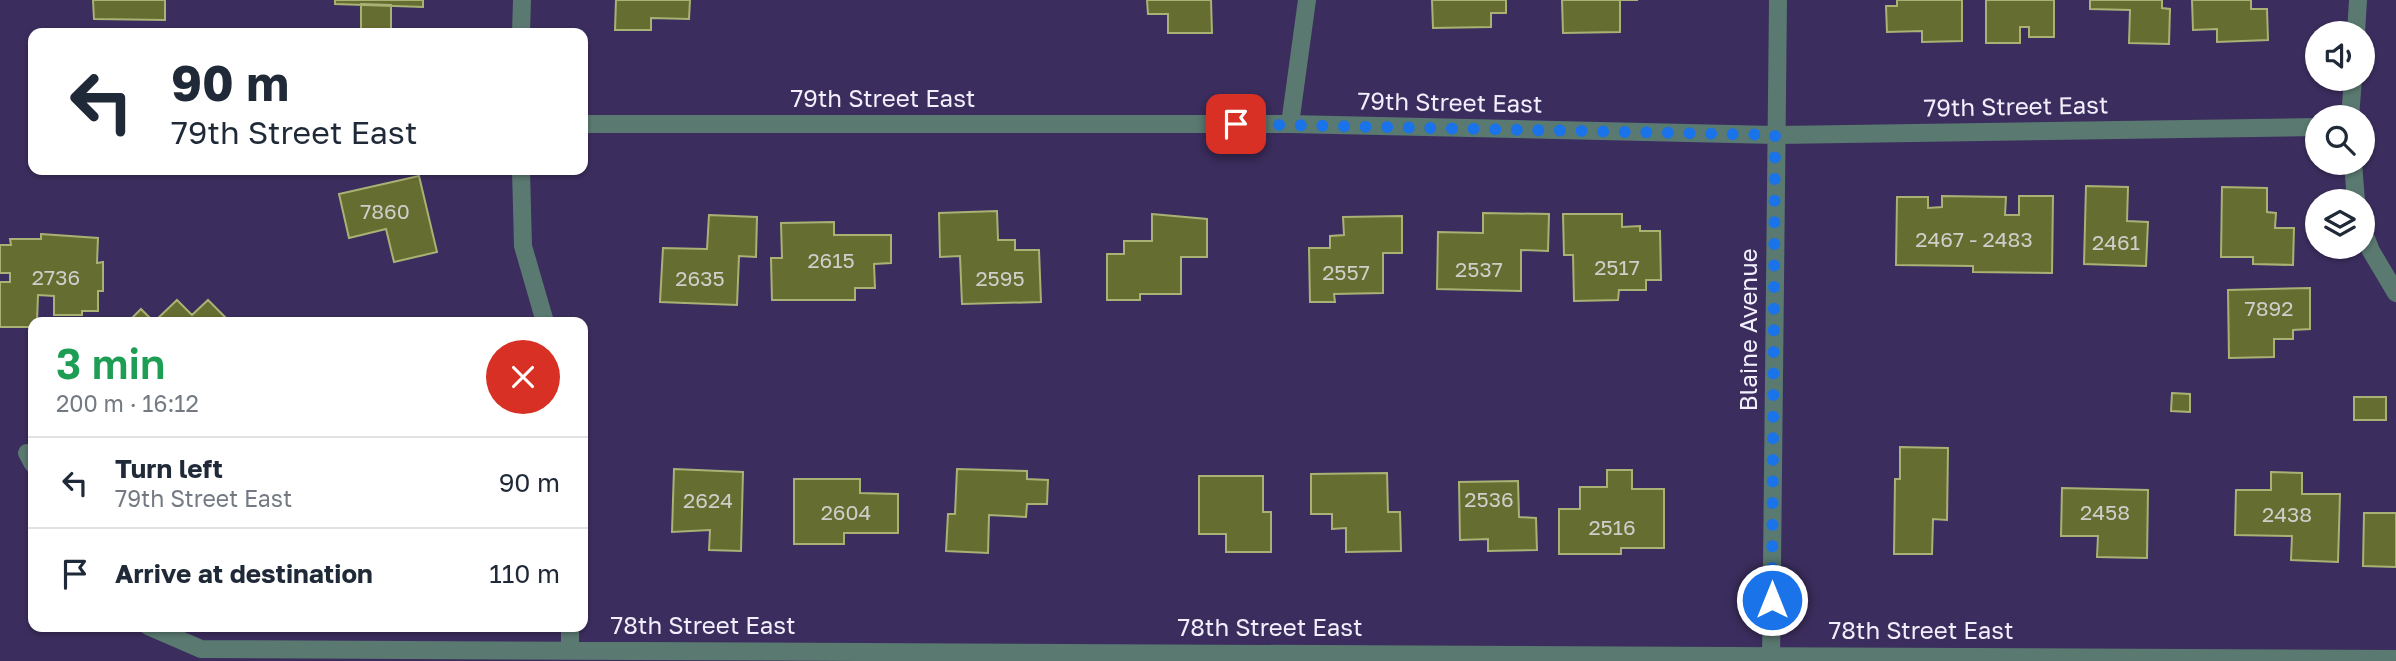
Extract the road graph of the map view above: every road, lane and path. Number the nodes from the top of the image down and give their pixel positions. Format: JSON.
{"nodes":[{"id":1,"x":522,"y":0,"type":"edge"},
{"id":2,"x":1307,"y":0,"type":"edge"},
{"id":3,"x":1778,"y":0,"type":"edge"},
{"id":4,"x":2358,"y":0,"type":"edge"},
{"id":5,"x":2357,"y":21,"type":"edge"},
{"id":6,"x":521,"y":28,"type":"edge"},
{"id":7,"x":588,"y":124,"type":"edge"},
{"id":8,"x":1290,"y":124,"type":"junction"},
{"id":9,"x":2305,"y":127,"type":"edge"},
{"id":10,"x":1775,"y":135,"type":"junction"},
{"id":11,"x":521,"y":175,"type":"edge"},
{"id":12,"x":2375,"y":258,"type":"edge"},
{"id":13,"x":2396,"y":293,"type":"edge"},
{"id":14,"x":544,"y":317,"type":"edge"},
{"id":15,"x":162,"y":632,"type":"edge"},
{"id":16,"x":570,"y":632,"type":"edge"},
{"id":17,"x":570,"y":650,"type":"junction"},
{"id":18,"x":1771,"y":658,"type":"edge"},
{"id":19,"x":2396,"y":659,"type":"edge"}],
"edges":[{"from":1,"to":6,"type":"street"},
{"from":2,"to":8,"type":"street"},
{"from":3,"to":10,"type":"street","name":"Blaine Avenue"},
{"from":4,"to":5,"type":"street"},
{"from":7,"to":8,"type":"street","name":"79th Street East"},
{"from":8,"to":10,"type":"street","name":"79th Street East"},
{"from":9,"to":10,"type":"street","name":"79th Street East"},
{"from":10,"to":18,"type":"street","name":"Blaine Avenue"},
{"from":11,"to":14,"type":"street"},
{"from":12,"to":13,"type":"street"},
{"from":15,"to":17,"type":"street","name":"78th Street East"},
{"from":16,"to":17,"type":"street"},
{"from":17,"to":18,"type":"street","name":"78th Street East"},
{"from":18,"to":19,"type":"street","name":"78th Street East"}]}
